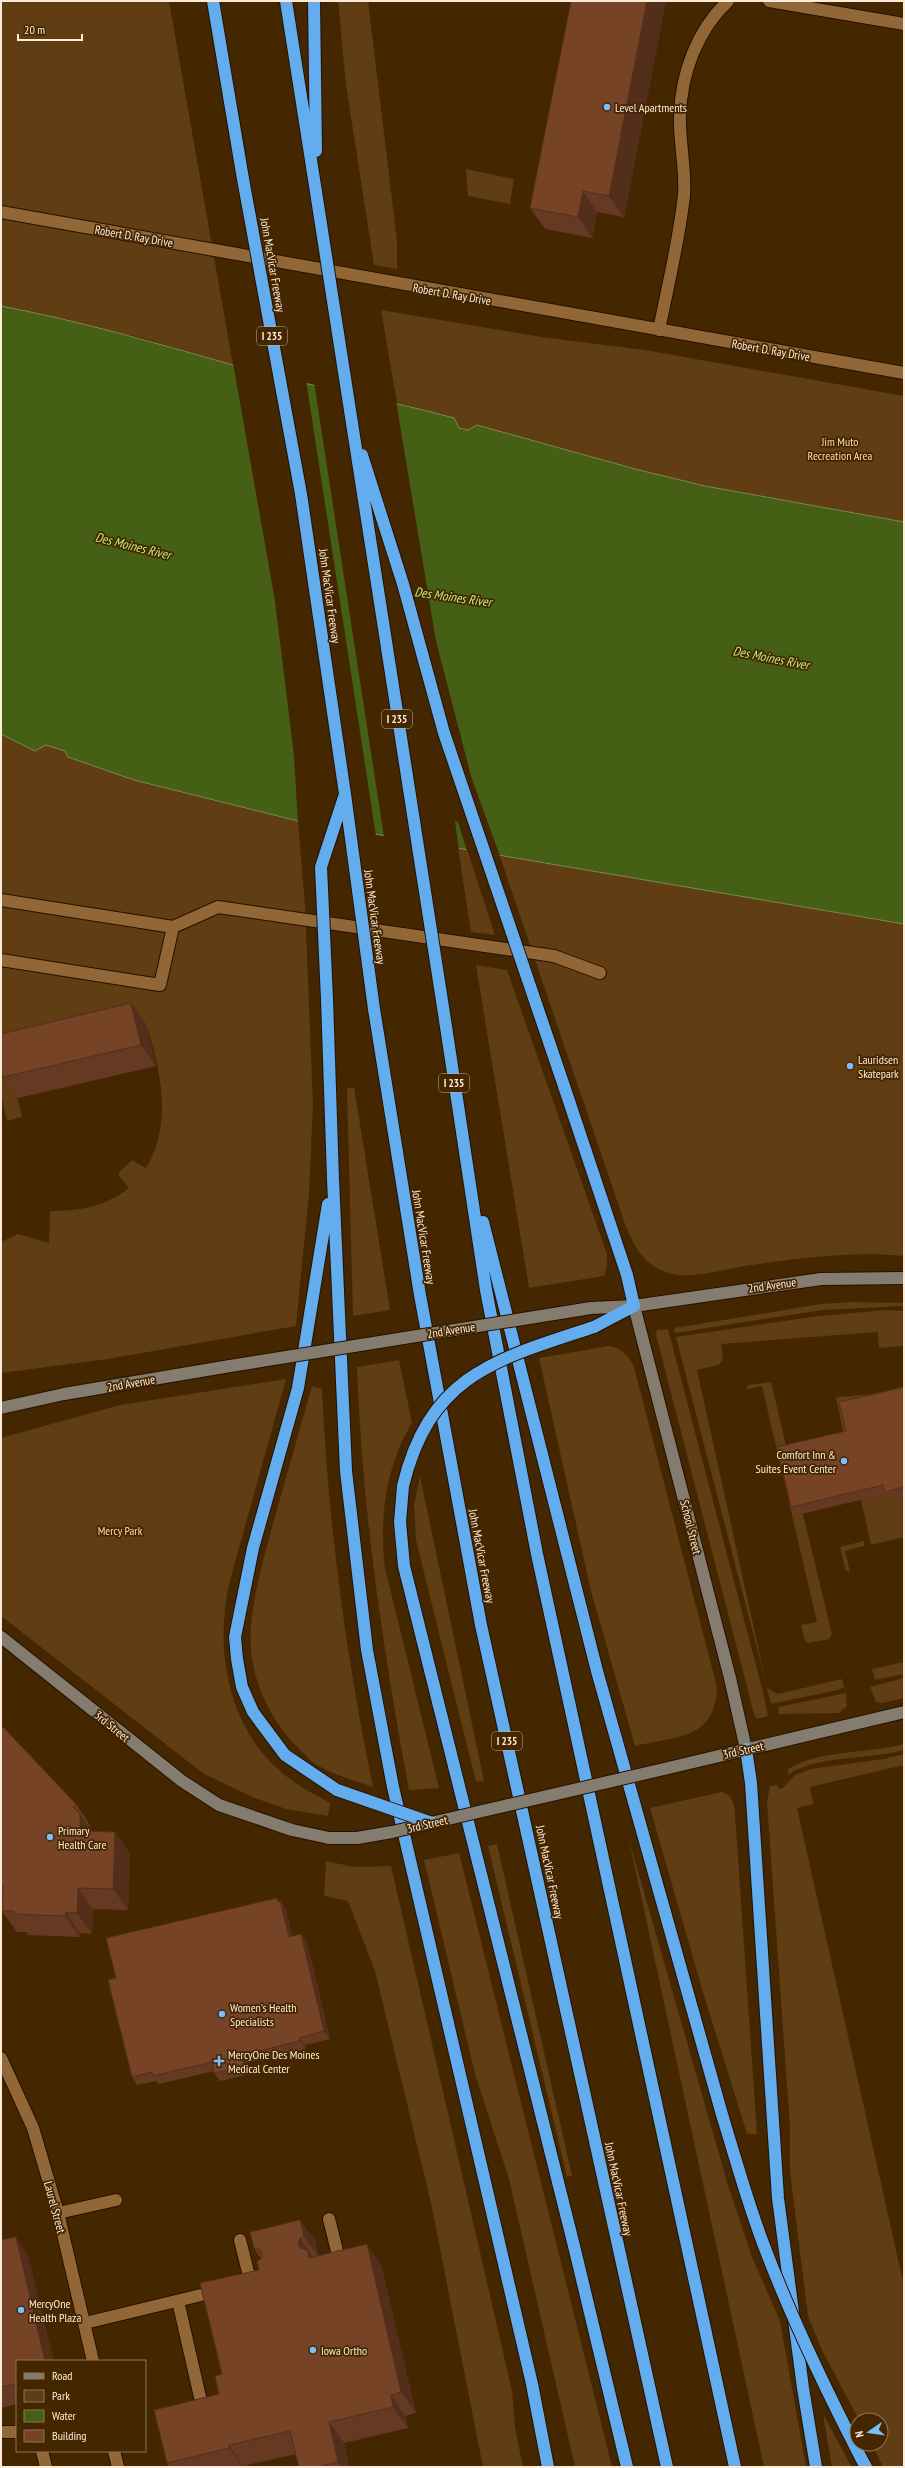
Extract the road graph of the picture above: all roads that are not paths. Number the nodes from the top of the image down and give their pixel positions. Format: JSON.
{"nodes":[{"id":1,"x":212,"y":1,"type":"edge"},
{"id":2,"x":286,"y":1,"type":"edge"},
{"id":3,"x":314,"y":1,"type":"edge"},
{"id":4,"x":728,"y":1,"type":"edge"},
{"id":5,"x":769,"y":1,"type":"edge"},
{"id":6,"x":904,"y":24,"type":"edge"},
{"id":7,"x":316,"y":192,"type":"junction"},
{"id":8,"x":1,"y":212,"type":"edge"},
{"id":9,"x":659,"y":330,"type":"junction"},
{"id":10,"x":904,"y":373,"type":"edge"},
{"id":11,"x":350,"y":418,"type":"junction"},
{"id":12,"x":345,"y":794,"type":"junction"},
{"id":13,"x":1,"y":900,"type":"edge"},
{"id":14,"x":174,"y":927,"type":"junction"},
{"id":15,"x":1,"y":960,"type":"edge"},
{"id":16,"x":600,"y":973,"type":"dead end"},
{"id":17,"x":464,"y":1145,"type":"junction"},
{"id":18,"x":333,"y":1179,"type":"junction"},
{"id":19,"x":904,"y":1278,"type":"edge"},
{"id":20,"x":634,"y":1306,"type":"junction"},
{"id":21,"x":1,"y":1408,"type":"edge"},
{"id":22,"x":1,"y":1637,"type":"edge"},
{"id":23,"x":904,"y":1712,"type":"edge"},
{"id":24,"x":746,"y":1749,"type":"junction"},
{"id":25,"x":432,"y":1823,"type":"junction"},
{"id":26,"x":1,"y":2058,"type":"edge"},
{"id":27,"x":116,"y":2200,"type":"dead end"},
{"id":28,"x":58,"y":2213,"type":"junction"},
{"id":29,"x":329,"y":2219,"type":"dead end"},
{"id":30,"x":240,"y":2240,"type":"dead end"},
{"id":31,"x":320,"y":2264,"type":"edge"},
{"id":32,"x":263,"y":2277,"type":"edge"},
{"id":33,"x":250,"y":2280,"type":"junction"},
{"id":34,"x":178,"y":2301,"type":"junction"},
{"id":35,"x":84,"y":2323,"type":"junction"},
{"id":36,"x":93,"y":2360,"type":"edge"},
{"id":37,"x":200,"y":2396,"type":"dead end"},
{"id":38,"x":1,"y":2432,"type":"edge"},
{"id":39,"x":16,"y":2432,"type":"edge"},
{"id":40,"x":42,"y":2452,"type":"edge"},
{"id":41,"x":114,"y":2452,"type":"edge"},
{"id":42,"x":863,"y":2462,"type":"edge"},
{"id":43,"x":46,"y":2467,"type":"edge"},
{"id":44,"x":118,"y":2467,"type":"edge"},
{"id":45,"x":548,"y":2467,"type":"edge"},
{"id":46,"x":627,"y":2467,"type":"edge"},
{"id":47,"x":667,"y":2467,"type":"edge"},
{"id":48,"x":736,"y":2467,"type":"edge"},
{"id":49,"x":816,"y":2467,"type":"edge"}],
"edges":[{"from":1,"to":12,"type":"highway","name":"John MacVicar Freeway","number":"I 235","bridge":true},
{"from":2,"to":7,"type":"highway","number":"I 235"},
{"from":3,"to":7,"type":"highway"},
{"from":4,"to":9,"type":"street"},
{"from":5,"to":6,"type":"street"},
{"from":7,"to":11,"type":"highway","number":"I 235","bridge":true},
{"from":8,"to":9,"type":"street","name":"Robert D. Ray Drive"},
{"from":9,"to":10,"type":"street","name":"Robert D. Ray Drive"},
{"from":11,"to":17,"type":"highway","number":"I 235","bridge":true},
{"from":11,"to":20,"type":"highway","bridge":true},
{"from":12,"to":18,"type":"highway","bridge":true},
{"from":12,"to":47,"type":"highway","name":"John MacVicar Freeway","number":"I 235","bridge":true},
{"from":13,"to":14,"type":"street"},
{"from":14,"to":15,"type":"street"},
{"from":14,"to":16,"type":"street"},
{"from":17,"to":42,"type":"highway","bridge":true},
{"from":17,"to":48,"type":"highway","number":"I 235"},
{"from":18,"to":25,"type":"highway","bridge":true},
{"from":18,"to":45,"type":"highway"},
{"from":19,"to":20,"type":"main road","name":"2nd Avenue"},
{"from":20,"to":21,"type":"main road","name":"2nd Avenue","bridge":true},
{"from":20,"to":24,"type":"main road","name":"School Street"},
{"from":20,"to":46,"type":"highway","bridge":true},
{"from":22,"to":25,"type":"main road","name":"3rd Street","bridge":true},
{"from":23,"to":24,"type":"main road","name":"3rd Street"},
{"from":24,"to":25,"type":"main road","name":"3rd Street","bridge":true},
{"from":24,"to":49,"type":"highway"},
{"from":26,"to":28,"type":"street","name":"Laurel Street"},
{"from":27,"to":28,"type":"street"},
{"from":28,"to":35,"type":"street","name":"Laurel Street"},
{"from":29,"to":31,"type":"street"},
{"from":30,"to":33,"type":"street"},
{"from":32,"to":33,"type":"street"},
{"from":33,"to":34,"type":"street"},
{"from":34,"to":35,"type":"street"},
{"from":34,"to":37,"type":"street"},
{"from":35,"to":36,"type":"street","name":"Laurel Street"},
{"from":38,"to":39,"type":"street"},
{"from":40,"to":43,"type":"street"},
{"from":41,"to":44,"type":"street"}]}
